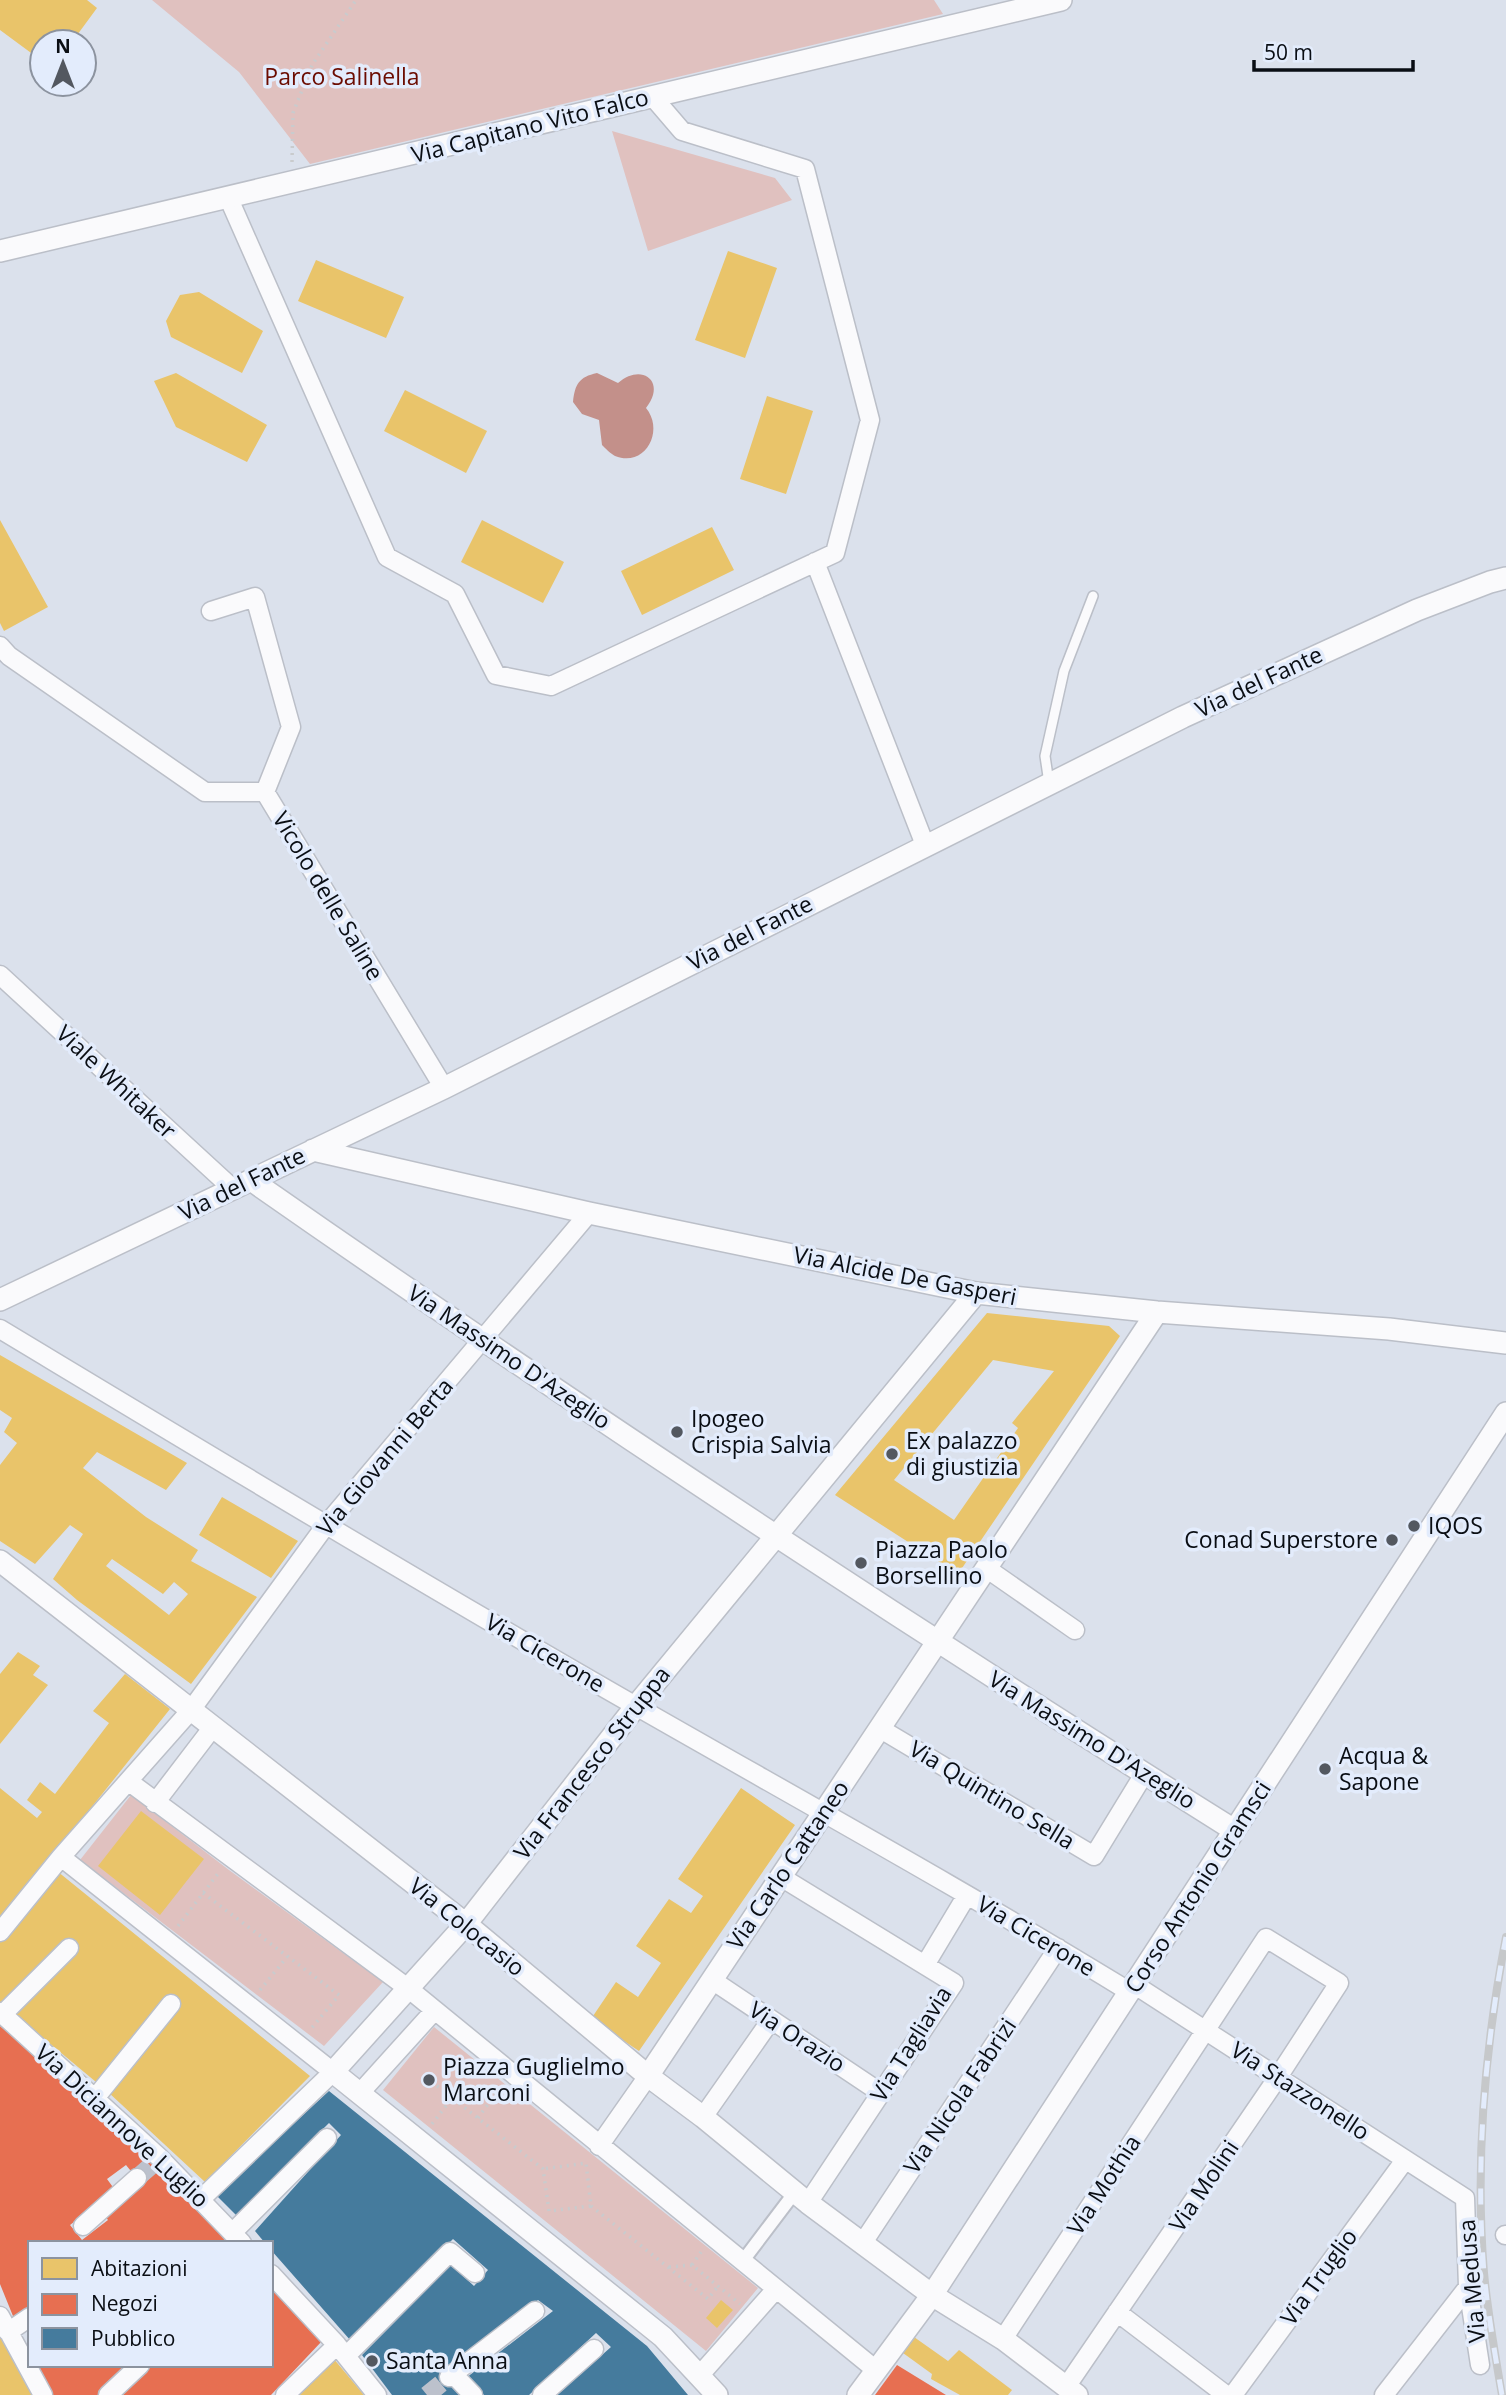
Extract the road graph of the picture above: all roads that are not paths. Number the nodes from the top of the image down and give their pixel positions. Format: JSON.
{"nodes":[{"id":1,"x":1061,"y":0,"type":"edge"},
{"id":2,"x":652,"y":96,"type":"junction"},
{"id":3,"x":229,"y":199,"type":"junction"},
{"id":4,"x":0,"y":251,"type":"edge"},
{"id":5,"x":815,"y":562,"type":"junction"},
{"id":6,"x":1506,"y":578,"type":"edge"},
{"id":7,"x":1093,"y":596,"type":"dead end"},
{"id":8,"x":211,"y":611,"type":"dead end"},
{"id":9,"x":0,"y":646,"type":"edge"},
{"id":10,"x":1049,"y":783,"type":"junction"},
{"id":11,"x":265,"y":792,"type":"junction"},
{"id":12,"x":925,"y":845,"type":"junction"},
{"id":13,"x":0,"y":975,"type":"edge"},
{"id":14,"x":444,"y":1088,"type":"junction"},
{"id":15,"x":313,"y":1150,"type":"junction"},
{"id":16,"x":242,"y":1184,"type":"junction"},
{"id":17,"x":589,"y":1213,"type":"junction"},
{"id":18,"x":976,"y":1293,"type":"junction"},
{"id":19,"x":0,"y":1300,"type":"edge"},
{"id":20,"x":1157,"y":1312,"type":"junction"},
{"id":21,"x":0,"y":1329,"type":"edge"},
{"id":22,"x":481,"y":1341,"type":"junction"},
{"id":23,"x":1506,"y":1343,"type":"edge"},
{"id":24,"x":1506,"y":1413,"type":"edge"},
{"id":25,"x":326,"y":1525,"type":"junction"},
{"id":26,"x":771,"y":1540,"type":"junction"},
{"id":27,"x":0,"y":1561,"type":"edge"},
{"id":28,"x":981,"y":1577,"type":"junction"},
{"id":29,"x":1075,"y":1630,"type":"dead end"},
{"id":30,"x":939,"y":1649,"type":"junction"},
{"id":31,"x":636,"y":1706,"type":"junction"},
{"id":32,"x":191,"y":1710,"type":"junction"},
{"id":33,"x":213,"y":1727,"type":"junction"},
{"id":34,"x":879,"y":1728,"type":"junction"},
{"id":35,"x":1144,"y":1774,"type":"junction"},
{"id":36,"x":128,"y":1781,"type":"junction"},
{"id":37,"x":155,"y":1803,"type":"junction"},
{"id":38,"x":824,"y":1812,"type":"junction"},
{"id":39,"x":1234,"y":1830,"type":"junction"},
{"id":40,"x":61,"y":1857,"type":"junction"},
{"id":41,"x":781,"y":1877,"type":"junction"},
{"id":42,"x":967,"y":1895,"type":"junction"},
{"id":43,"x":466,"y":1924,"type":"junction"},
{"id":44,"x":0,"y":1932,"type":"edge"},
{"id":45,"x":1266,"y":1938,"type":"joint"},
{"id":46,"x":69,"y":1948,"type":"dead end"},
{"id":47,"x":1058,"y":1948,"type":"junction"},
{"id":48,"x":925,"y":1965,"type":"junction"},
{"id":49,"x":712,"y":1980,"type":"junction"},
{"id":50,"x":415,"y":1983,"type":"junction"},
{"id":51,"x":1132,"y":1989,"type":"junction"},
{"id":52,"x":171,"y":2004,"type":"dead end"},
{"id":53,"x":433,"y":2011,"type":"junction"},
{"id":54,"x":1,"y":2013,"type":"edge"},
{"id":55,"x":771,"y":2020,"type":"junction"},
{"id":56,"x":1205,"y":2031,"type":"junction"},
{"id":57,"x":648,"y":2076,"type":"junction"},
{"id":58,"x":1278,"y":2077,"type":"junction"},
{"id":59,"x":327,"y":2078,"type":"junction"},
{"id":60,"x":881,"y":2093,"type":"junction"},
{"id":61,"x":359,"y":2094,"type":"junction"},
{"id":62,"x":96,"y":2097,"type":"junction"},
{"id":63,"x":703,"y":2116,"type":"junction"},
{"id":64,"x":327,"y":2138,"type":"dead end"},
{"id":65,"x":599,"y":2146,"type":"junction"},
{"id":66,"x":1405,"y":2160,"type":"junction"},
{"id":67,"x":137,"y":2178,"type":"tunnel mouth"},
{"id":68,"x":801,"y":2198,"type":"junction"},
{"id":69,"x":1465,"y":2198,"type":"joint"},
{"id":70,"x":201,"y":2199,"type":"junction"},
{"id":71,"x":83,"y":2226,"type":"dead end"},
{"id":72,"x":237,"y":2238,"type":"edge"},
{"id":73,"x":862,"y":2244,"type":"junction"},
{"id":74,"x":747,"y":2256,"type":"junction"},
{"id":75,"x":475,"y":2273,"type":"dead end"},
{"id":76,"x":273,"y":2276,"type":"edge"},
{"id":77,"x":1468,"y":2287,"type":"junction"},
{"id":78,"x":776,"y":2288,"type":"junction"},
{"id":79,"x":932,"y":2295,"type":"junction"},
{"id":80,"x":535,"y":2311,"type":"dead end"},
{"id":81,"x":1117,"y":2312,"type":"junction"},
{"id":82,"x":28,"y":2318,"type":"edge"},
{"id":83,"x":4,"y":2324,"type":"edge"},
{"id":84,"x":1003,"y":2339,"type":"junction"},
{"id":85,"x":594,"y":2349,"type":"dead end"},
{"id":86,"x":341,"y":2351,"type":"junction"},
{"id":87,"x":881,"y":2364,"type":"junction"},
{"id":88,"x":1479,"y":2365,"type":"dead end"},
{"id":89,"x":138,"y":2367,"type":"edge"},
{"id":90,"x":710,"y":2389,"type":"edge"},
{"id":91,"x":1071,"y":2391,"type":"edge"},
{"id":92,"x":43,"y":2395,"type":"edge"},
{"id":93,"x":108,"y":2395,"type":"edge"},
{"id":94,"x":285,"y":2395,"type":"edge"},
{"id":95,"x":377,"y":2395,"type":"edge"},
{"id":96,"x":473,"y":2395,"type":"edge"},
{"id":97,"x":542,"y":2395,"type":"edge"},
{"id":98,"x":858,"y":2395,"type":"edge"},
{"id":99,"x":1227,"y":2395,"type":"edge"},
{"id":100,"x":1233,"y":2395,"type":"edge"},
{"id":101,"x":1384,"y":2395,"type":"edge"}],
"edges":[{"from":1,"to":2,"type":"street","name":"Via Capitano Vito Falco"},
{"from":2,"to":3,"type":"street","name":"Via Capitano Vito Falco"},
{"from":2,"to":5,"type":"street"},
{"from":3,"to":4,"type":"street","name":"Via Capitano Vito Falco"},
{"from":3,"to":5,"type":"street"},
{"from":5,"to":12,"type":"street"},
{"from":6,"to":10,"type":"street","name":"Via del Fante"},
{"from":7,"to":10,"type":"lane"},
{"from":8,"to":11,"type":"street"},
{"from":9,"to":11,"type":"street","name":"Vicolo delle Saline"},
{"from":10,"to":12,"type":"street","name":"Via del Fante"},
{"from":11,"to":14,"type":"street","name":"Vicolo delle Saline"},
{"from":12,"to":14,"type":"street","name":"Via del Fante"},
{"from":13,"to":16,"type":"street","name":"Viale Whitaker"},
{"from":14,"to":15,"type":"street","name":"Via del Fante"},
{"from":15,"to":16,"type":"street","name":"Via del Fante"},
{"from":15,"to":17,"type":"street","name":"Via Alcide De Gasperi"},
{"from":16,"to":19,"type":"street","name":"Via del Fante"},
{"from":16,"to":22,"type":"street","name":"Via Massimo D'Azeglio"},
{"from":17,"to":18,"type":"street","name":"Via Alcide De Gasperi"},
{"from":17,"to":22,"type":"street","name":"Via Giovanni Berta"},
{"from":18,"to":20,"type":"street","name":"Via Alcide De Gasperi"},
{"from":18,"to":26,"type":"street","name":"Via Francesco Struppa"},
{"from":20,"to":23,"type":"street","name":"Via Alcide De Gasperi"},
{"from":20,"to":28,"type":"street"},
{"from":21,"to":25,"type":"street","name":"Via Cicerone"},
{"from":22,"to":25,"type":"street","name":"Via Giovanni Berta"},
{"from":22,"to":26,"type":"street","name":"Via Massimo D'Azeglio"},
{"from":24,"to":39,"type":"street","name":"Corso Antonio Gramsci"},
{"from":25,"to":31,"type":"street","name":"Via Cicerone"},
{"from":25,"to":32,"type":"street","name":"Via Giovanni Berta"},
{"from":26,"to":30,"type":"street","name":"Via Massimo D'Azeglio"},
{"from":26,"to":31,"type":"street","name":"Via Francesco Struppa"},
{"from":27,"to":32,"type":"street","name":"Via Colocasio"},
{"from":28,"to":29,"type":"street"},
{"from":28,"to":30,"type":"street","name":"Via Carlo Cattaneo"},
{"from":30,"to":34,"type":"street","name":"Via Carlo Cattaneo"},
{"from":30,"to":35,"type":"street","name":"Via Massimo D'Azeglio"},
{"from":31,"to":38,"type":"street","name":"Via Cicerone"},
{"from":31,"to":43,"type":"street","name":"Via Francesco Struppa"},
{"from":32,"to":33,"type":"street","name":"Via Colocasio"},
{"from":32,"to":36,"type":"street","name":"Via Giovanni Berta"},
{"from":33,"to":37,"type":"street"},
{"from":33,"to":43,"type":"street","name":"Via Colocasio"},
{"from":34,"to":35,"type":"street","name":"Via Quintino Sella"},
{"from":34,"to":38,"type":"street","name":"Via Carlo Cattaneo"},
{"from":35,"to":39,"type":"street","name":"Via Massimo D'Azeglio"},
{"from":36,"to":37,"type":"street"},
{"from":36,"to":40,"type":"street","name":"Via Giovanni Berta"},
{"from":37,"to":50,"type":"street"},
{"from":38,"to":41,"type":"street","name":"Via Carlo Cattaneo"},
{"from":38,"to":42,"type":"street","name":"Via Cicerone"},
{"from":39,"to":51,"type":"street","name":"Corso Antonio Gramsci"},
{"from":40,"to":44,"type":"street","name":"Via Giovanni Berta"},
{"from":40,"to":59,"type":"street"},
{"from":41,"to":48,"type":"street","name":"Via Tagliavia"},
{"from":41,"to":49,"type":"street","name":"Via Carlo Cattaneo"},
{"from":42,"to":47,"type":"street","name":"Via Cicerone"},
{"from":42,"to":48,"type":"street"},
{"from":43,"to":50,"type":"street","name":"Via Francesco Struppa"},
{"from":43,"to":57,"type":"street","name":"Via Colocasio"},
{"from":45,"to":56,"type":"street","name":"Via Mothia"},
{"from":45,"to":58,"type":"street","name":"Via Molini"},
{"from":46,"to":54,"type":"street"},
{"from":47,"to":51,"type":"street","name":"Via Cicerone"},
{"from":47,"to":73,"type":"street","name":"Via Nicola Fabrizi"},
{"from":48,"to":60,"type":"street","name":"Via Tagliavia"},
{"from":49,"to":55,"type":"street","name":"Via Orazio"},
{"from":49,"to":57,"type":"street","name":"Via Carlo Cattaneo"},
{"from":50,"to":53,"type":"street"},
{"from":50,"to":59,"type":"street","name":"Via Francesco Struppa"},
{"from":51,"to":56,"type":"street","name":"Via Stazzonello"},
{"from":51,"to":79,"type":"street","name":"Corso Antonio Gramsci"},
{"from":52,"to":62,"type":"street"},
{"from":53,"to":61,"type":"street"},
{"from":53,"to":65,"type":"street"},
{"from":54,"to":62,"type":"street","name":"Via Diciannove Luglio"},
{"from":55,"to":60,"type":"street","name":"Via Orazio"},
{"from":55,"to":63,"type":"street"},
{"from":56,"to":58,"type":"street","name":"Via Stazzonello"},
{"from":56,"to":84,"type":"street","name":"Via Mothia"},
{"from":57,"to":63,"type":"street","name":"Via Colocasio"},
{"from":57,"to":65,"type":"street"},
{"from":58,"to":66,"type":"street","name":"Via Stazzonello"},
{"from":58,"to":81,"type":"street","name":"Via Molini"},
{"from":59,"to":61,"type":"street"},
{"from":59,"to":70,"type":"street"},
{"from":60,"to":68,"type":"street","name":"Via Tagliavia"},
{"from":61,"to":90,"type":"street"},
{"from":62,"to":70,"type":"street","name":"Via Diciannove Luglio"},
{"from":63,"to":68,"type":"street","name":"Via Colocasio"},
{"from":64,"to":72,"type":"street"},
{"from":65,"to":74,"type":"street"},
{"from":66,"to":69,"type":"street","name":"Via Stazzonello"},
{"from":66,"to":100,"type":"street","name":"Via Truglio"},
{"from":67,"to":71,"type":"street"},
{"from":68,"to":73,"type":"street","name":"Via Colocasio"},
{"from":68,"to":74,"type":"street"},
{"from":69,"to":77,"type":"street","name":"Via Medusa"},
{"from":70,"to":72,"type":"street","name":"Via Diciannove Luglio"},
{"from":73,"to":79,"type":"street","name":"Via Colocasio"},
{"from":74,"to":78,"type":"street"},
{"from":75,"to":86,"type":"street"},
{"from":76,"to":86,"type":"street"},
{"from":77,"to":88,"type":"street","name":"Via Medusa"},
{"from":77,"to":101,"type":"street"},
{"from":78,"to":87,"type":"street"},
{"from":78,"to":90,"type":"street"},
{"from":79,"to":84,"type":"street","name":"Via Colocasio"},
{"from":79,"to":87,"type":"street","name":"Corso Antonio Gramsci"},
{"from":80,"to":96,"type":"street"},
{"from":81,"to":91,"type":"street","name":"Via Molini"},
{"from":81,"to":99,"type":"street"},
{"from":82,"to":83,"type":"street"},
{"from":83,"to":92,"type":"street"},
{"from":84,"to":91,"type":"street","name":"Via Colocasio"},
{"from":85,"to":97,"type":"street"},
{"from":86,"to":94,"type":"street"},
{"from":86,"to":95,"type":"street"},
{"from":87,"to":98,"type":"street","name":"Corso Antonio Gramsci"},
{"from":89,"to":93,"type":"street"}]}
